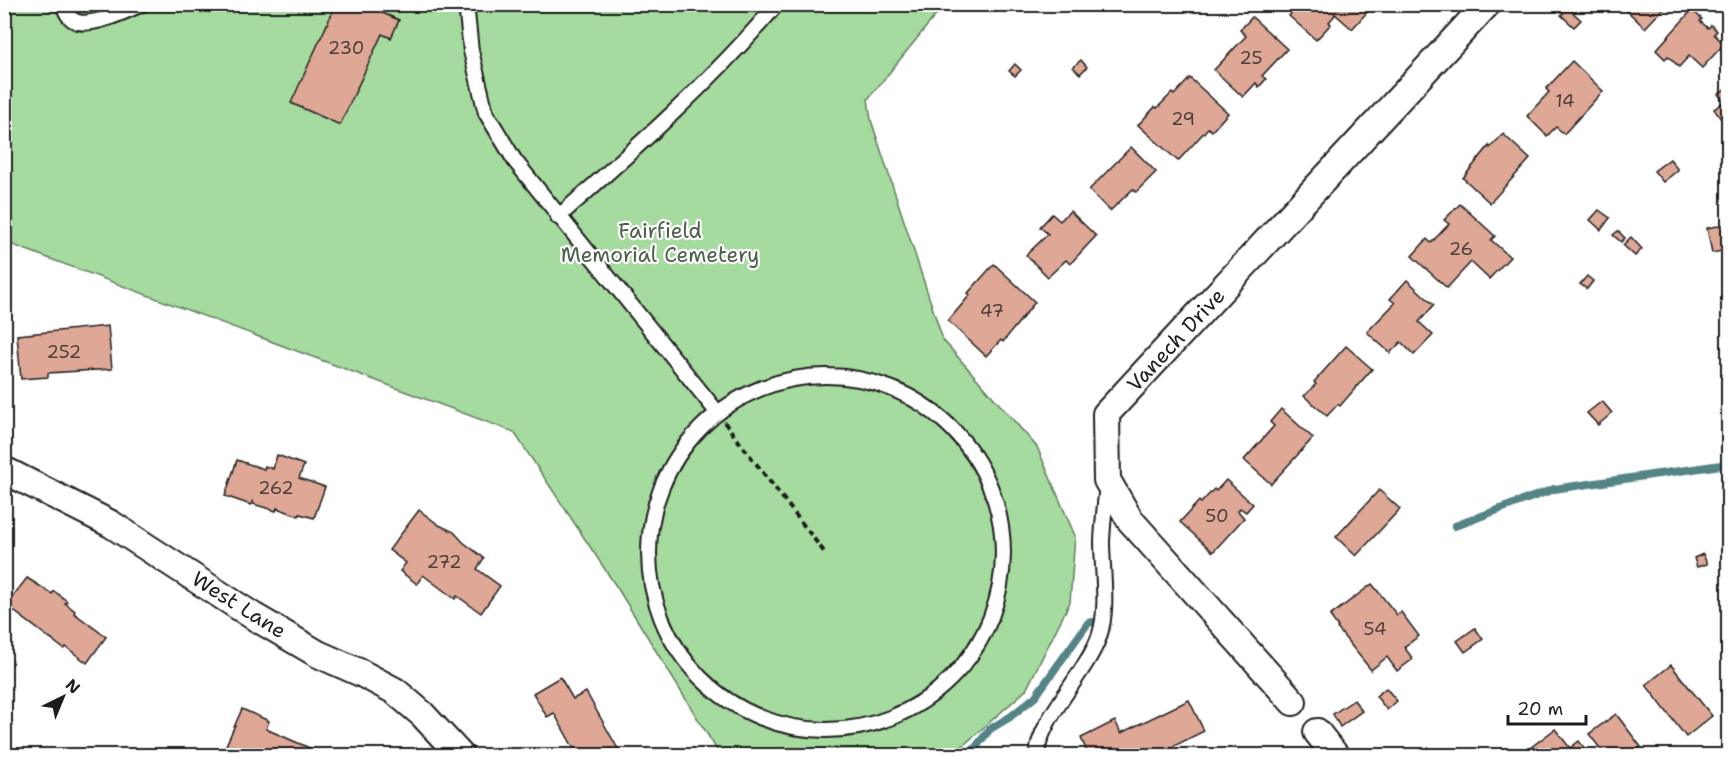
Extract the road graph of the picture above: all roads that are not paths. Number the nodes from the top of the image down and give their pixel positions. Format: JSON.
{"nodes":[{"id":1,"x":63,"y":4,"type":"edge"},
{"id":2,"x":142,"y":4,"type":"edge"},
{"id":3,"x":466,"y":4,"type":"edge"},
{"id":4,"x":777,"y":4,"type":"edge"},
{"id":5,"x":1487,"y":4,"type":"edge"},
{"id":6,"x":558,"y":217,"type":"junction"},
{"id":7,"x":713,"y":407,"type":"junction"},
{"id":8,"x":4,"y":470,"type":"edge"},
{"id":9,"x":1107,"y":480,"type":"junction"},
{"id":10,"x":1293,"y":702,"type":"dead end"},
{"id":11,"x":1317,"y":732,"type":"dead end"},
{"id":12,"x":460,"y":756,"type":"edge"},
{"id":13,"x":1037,"y":756,"type":"edge"},
{"id":14,"x":1336,"y":756,"type":"edge"}],
"edges":[{"from":1,"to":2,"type":"lane"},
{"from":3,"to":6,"type":"lane"},
{"from":4,"to":6,"type":"lane"},
{"from":5,"to":9,"type":"street","name":"Vanech Drive"},
{"from":6,"to":7,"type":"lane"},
{"from":7,"to":7,"type":"lane"},
{"from":8,"to":12,"type":"street","name":"West Lane"},
{"from":9,"to":10,"type":"street","name":"Vanech Drive"},
{"from":9,"to":13,"type":"lane"},
{"from":11,"to":14,"type":"street"}]}
